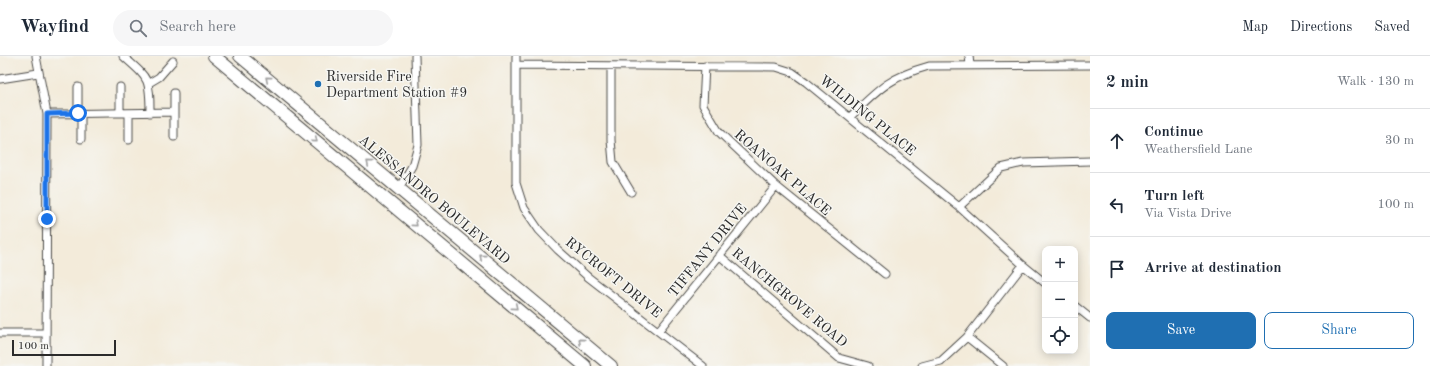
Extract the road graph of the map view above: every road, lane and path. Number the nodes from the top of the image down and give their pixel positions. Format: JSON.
{"nodes":[{"id":1,"x":36,"y":56,"type":"edge"},
{"id":2,"x":123,"y":56,"type":"edge"},
{"id":3,"x":214,"y":56,"type":"edge"},
{"id":4,"x":240,"y":56,"type":"edge"},
{"id":5,"x":415,"y":56,"type":"edge"},
{"id":6,"x":516,"y":56,"type":"edge"},
{"id":7,"x":969,"y":56,"type":"edge"},
{"id":8,"x":173,"y":61,"type":"dead end"},
{"id":9,"x":516,"y":65,"type":"junction"},
{"id":10,"x":970,"y":65,"type":"junction"},
{"id":11,"x":1090,"y":65,"type":"edge"},
{"id":12,"x":611,"y":66,"type":"junction"},
{"id":13,"x":704,"y":66,"type":"junction"},
{"id":14,"x":38,"y":73,"type":"junction"},
{"id":15,"x":0,"y":79,"type":"edge"},
{"id":16,"x":149,"y":84,"type":"junction"},
{"id":17,"x":78,"y":87,"type":"dead end"},
{"id":18,"x":120,"y":87,"type":"dead end"},
{"id":19,"x":174,"y":93,"type":"dead end"},
{"id":20,"x":174,"y":112,"type":"junction"},
{"id":21,"x":79,"y":113,"type":"junction"},
{"id":22,"x":120,"y":113,"type":"junction"},
{"id":23,"x":128,"y":113,"type":"junction"},
{"id":24,"x":150,"y":113,"type":"junction"},
{"id":25,"x":47,"y":114,"type":"junction"},
{"id":26,"x":850,"y":117,"type":"junction"},
{"id":27,"x":174,"y":137,"type":"dead end"},
{"id":28,"x":81,"y":139,"type":"dead end"},
{"id":29,"x":129,"y":140,"type":"dead end"},
{"id":30,"x":1090,"y":161,"type":"edge"},
{"id":31,"x":776,"y":186,"type":"junction"},
{"id":32,"x":399,"y":188,"type":"junction"},
{"id":33,"x":631,"y":192,"type":"dead end"},
{"id":34,"x":959,"y":207,"type":"junction"},
{"id":35,"x":720,"y":255,"type":"junction"},
{"id":36,"x":1023,"y":265,"type":"junction"},
{"id":37,"x":885,"y":274,"type":"dead end"},
{"id":38,"x":1044,"y":282,"type":"edge"},
{"id":39,"x":1078,"y":308,"type":"edge"},
{"id":40,"x":1090,"y":318,"type":"edge"},
{"id":41,"x":659,"y":330,"type":"junction"},
{"id":42,"x":0,"y":333,"type":"edge"},
{"id":43,"x":46,"y":333,"type":"junction"},
{"id":44,"x":967,"y":338,"type":"junction"},
{"id":45,"x":46,"y":366,"type":"edge"},
{"id":46,"x":585,"y":366,"type":"edge"},
{"id":47,"x":611,"y":366,"type":"edge"},
{"id":48,"x":702,"y":366,"type":"edge"},
{"id":49,"x":868,"y":366,"type":"edge"},
{"id":50,"x":922,"y":366,"type":"edge"},
{"id":51,"x":1003,"y":366,"type":"edge"}],
"edges":[{"from":1,"to":14,"type":"street"},
{"from":2,"to":16,"type":"street"},
{"from":3,"to":46,"type":"main road","one_way":true},
{"from":32,"to":4,"type":"main road","name":"ALESSANDRO BOULEVARD","one_way":true},
{"from":5,"to":32,"type":"street"},
{"from":6,"to":9,"type":"street","name":"RYCROFT DRIVE"},
{"from":7,"to":10,"type":"street"},
{"from":8,"to":16,"type":"street"},
{"from":9,"to":12,"type":"street","name":"WILDING PLACE"},
{"from":9,"to":41,"type":"street","name":"RYCROFT DRIVE"},
{"from":10,"to":11,"type":"street"},
{"from":10,"to":26,"type":"street"},
{"from":12,"to":13,"type":"street","name":"WILDING PLACE"},
{"from":12,"to":33,"type":"street"},
{"from":13,"to":26,"type":"street","name":"WILDING PLACE"},
{"from":13,"to":31,"type":"street","name":"ROANOAK PLACE"},
{"from":14,"to":15,"type":"street"},
{"from":14,"to":25,"type":"street"},
{"from":16,"to":24,"type":"street"},
{"from":17,"to":21,"type":"street"},
{"from":18,"to":22,"type":"street"},
{"from":19,"to":20,"type":"street"},
{"from":20,"to":24,"type":"street"},
{"from":20,"to":27,"type":"street"},
{"from":21,"to":22,"type":"street"},
{"from":21,"to":25,"type":"street"},
{"from":21,"to":28,"type":"street"},
{"from":22,"to":23,"type":"street"},
{"from":23,"to":24,"type":"street"},
{"from":23,"to":29,"type":"street"},
{"from":25,"to":43,"type":"street"},
{"from":26,"to":34,"type":"street","name":"WILDING PLACE"},
{"from":30,"to":34,"type":"street"},
{"from":31,"to":35,"type":"street","name":"TIFFANY DRIVE"},
{"from":31,"to":37,"type":"street","name":"ROANOAK PLACE"},
{"from":47,"to":32,"type":"main road","name":"ALESSANDRO BOULEVARD","one_way":true},
{"from":34,"to":36,"type":"street","name":"WILDING PLACE"},
{"from":35,"to":41,"type":"street","name":"TIFFANY DRIVE"},
{"from":35,"to":49,"type":"street","name":"RANCHGROVE ROAD"},
{"from":36,"to":38,"type":"street","name":"WILDING PLACE"},
{"from":36,"to":44,"type":"street"},
{"from":39,"to":40,"type":"street"},
{"from":41,"to":48,"type":"street","name":"RYCROFT DRIVE"},
{"from":42,"to":43,"type":"street"},
{"from":43,"to":45,"type":"street"},
{"from":44,"to":50,"type":"street"},
{"from":44,"to":51,"type":"street"}]}
